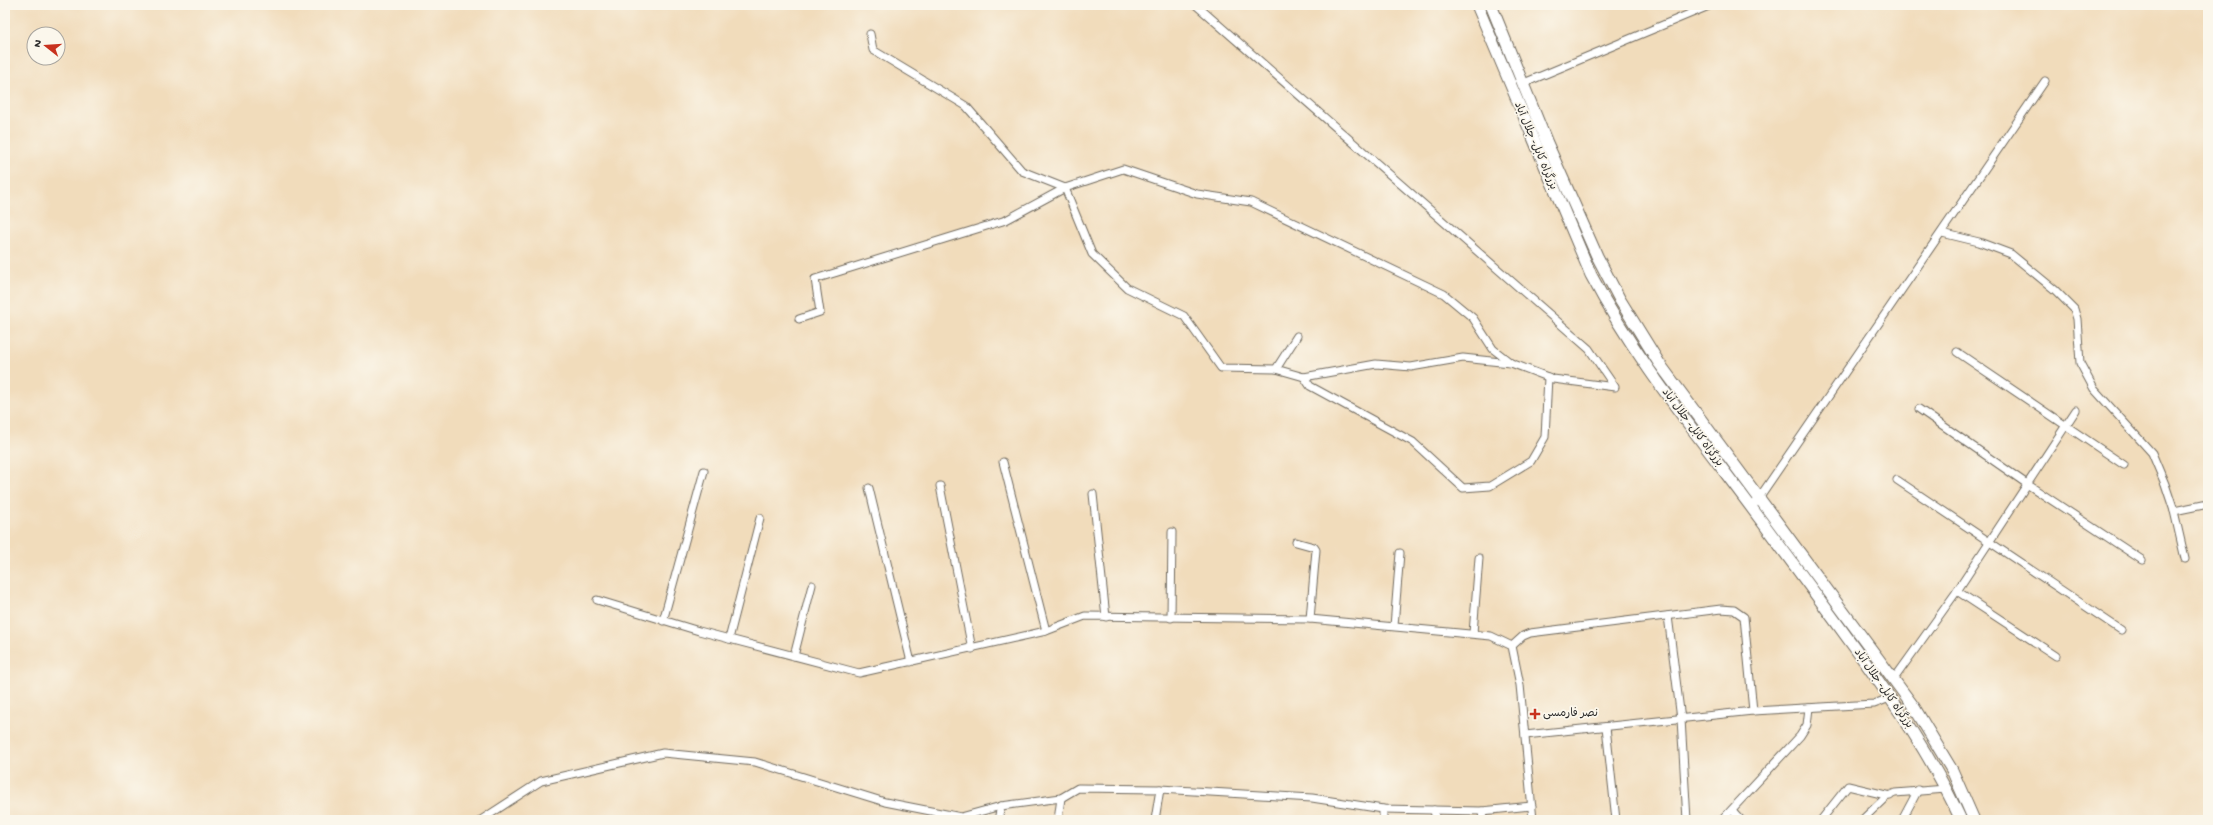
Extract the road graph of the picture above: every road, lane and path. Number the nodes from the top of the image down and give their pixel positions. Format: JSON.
{"nodes":[{"id":1,"x":1196,"y":5,"type":"edge"},
{"id":2,"x":1477,"y":5,"type":"edge"},
{"id":3,"x":1491,"y":5,"type":"edge"},
{"id":4,"x":1711,"y":5,"type":"edge"},
{"id":5,"x":870,"y":34,"type":"dead end"},
{"id":6,"x":2045,"y":81,"type":"dead end"},
{"id":7,"x":1524,"y":83,"type":"junction"},
{"id":8,"x":1065,"y":188,"type":"junction"},
{"id":9,"x":1942,"y":233,"type":"junction"},
{"id":10,"x":799,"y":319,"type":"dead end"},
{"id":11,"x":1297,"y":336,"type":"dead end"},
{"id":12,"x":1957,"y":352,"type":"dead end"},
{"id":13,"x":1511,"y":363,"type":"junction"},
{"id":14,"x":1276,"y":368,"type":"junction"},
{"id":15,"x":1304,"y":377,"type":"junction"},
{"id":16,"x":1548,"y":377,"type":"junction"},
{"id":17,"x":1919,"y":409,"type":"dead end"},
{"id":18,"x":2076,"y":410,"type":"dead end"},
{"id":19,"x":2066,"y":425,"type":"junction"},
{"id":20,"x":1003,"y":462,"type":"dead end"},
{"id":21,"x":2124,"y":465,"type":"dead end"},
{"id":22,"x":704,"y":471,"type":"dead end"},
{"id":23,"x":1897,"y":480,"type":"dead end"},
{"id":24,"x":2026,"y":484,"type":"junction"},
{"id":25,"x":940,"y":486,"type":"dead end"},
{"id":26,"x":869,"y":488,"type":"dead end"},
{"id":27,"x":1093,"y":494,"type":"dead end"},
{"id":28,"x":1759,"y":499,"type":"junction"},
{"id":29,"x":2208,"y":504,"type":"edge"},
{"id":30,"x":1752,"y":508,"type":"junction"},
{"id":31,"x":2174,"y":511,"type":"junction"},
{"id":32,"x":760,"y":518,"type":"dead end"},
{"id":33,"x":1172,"y":532,"type":"dead end"},
{"id":34,"x":1988,"y":541,"type":"junction"},
{"id":35,"x":1296,"y":542,"type":"dead end"},
{"id":36,"x":1400,"y":553,"type":"dead end"},
{"id":37,"x":1479,"y":558,"type":"dead end"},
{"id":38,"x":2185,"y":559,"type":"dead end"},
{"id":39,"x":2142,"y":560,"type":"dead end"},
{"id":40,"x":812,"y":585,"type":"dead end"},
{"id":41,"x":1957,"y":591,"type":"junction"},
{"id":42,"x":597,"y":600,"type":"dead end"},
{"id":43,"x":1668,"y":616,"type":"junction"},
{"id":44,"x":1106,"y":617,"type":"junction"},
{"id":45,"x":1171,"y":618,"type":"junction"},
{"id":46,"x":1310,"y":618,"type":"junction"},
{"id":47,"x":663,"y":620,"type":"junction"},
{"id":48,"x":1394,"y":626,"type":"junction"},
{"id":49,"x":1046,"y":630,"type":"junction"},
{"id":50,"x":2121,"y":630,"type":"dead end"},
{"id":51,"x":1473,"y":633,"type":"junction"},
{"id":52,"x":729,"y":639,"type":"junction"},
{"id":53,"x":1512,"y":646,"type":"junction"},
{"id":54,"x":972,"y":649,"type":"junction"},
{"id":55,"x":794,"y":656,"type":"junction"},
{"id":56,"x":2056,"y":656,"type":"dead end"},
{"id":57,"x":911,"y":662,"type":"junction"},
{"id":58,"x":1894,"y":679,"type":"junction"},
{"id":59,"x":1892,"y":699,"type":"junction"},
{"id":60,"x":1809,"y":708,"type":"junction"},
{"id":61,"x":1753,"y":711,"type":"junction"},
{"id":62,"x":1681,"y":719,"type":"junction"},
{"id":63,"x":1606,"y":727,"type":"junction"},
{"id":64,"x":1525,"y":735,"type":"junction"},
{"id":65,"x":1160,"y":789,"type":"junction"},
{"id":66,"x":1946,"y":789,"type":"junction"},
{"id":67,"x":1918,"y":790,"type":"junction"},
{"id":68,"x":1890,"y":796,"type":"junction"},
{"id":69,"x":1062,"y":798,"type":"junction"},
{"id":70,"x":1001,"y":806,"type":"junction"},
{"id":71,"x":1532,"y":806,"type":"junction"},
{"id":72,"x":1383,"y":809,"type":"junction"},
{"id":73,"x":1434,"y":810,"type":"junction"},
{"id":74,"x":1482,"y":810,"type":"junction"},
{"id":75,"x":1732,"y":810,"type":"junction"},
{"id":76,"x":961,"y":818,"type":"edge"},
{"id":77,"x":481,"y":820,"type":"edge"},
{"id":78,"x":998,"y":820,"type":"edge"},
{"id":79,"x":1058,"y":820,"type":"edge"},
{"id":80,"x":1155,"y":820,"type":"edge"},
{"id":81,"x":1383,"y":820,"type":"edge"},
{"id":82,"x":1436,"y":820,"type":"edge"},
{"id":83,"x":1483,"y":820,"type":"edge"},
{"id":84,"x":1533,"y":820,"type":"edge"},
{"id":85,"x":1616,"y":820,"type":"edge"},
{"id":86,"x":1687,"y":820,"type":"edge"},
{"id":87,"x":1722,"y":820,"type":"edge"},
{"id":88,"x":1741,"y":820,"type":"edge"},
{"id":89,"x":1821,"y":820,"type":"edge"},
{"id":90,"x":1862,"y":820,"type":"edge"},
{"id":91,"x":1902,"y":820,"type":"edge"},
{"id":92,"x":1961,"y":820,"type":"edge"},
{"id":93,"x":1974,"y":820,"type":"edge"}],
"edges":[{"from":1,"to":16,"type":"street"},
{"from":2,"to":30,"type":"highway","name":"بزرگراه کابل- جلال آباد"},
{"from":3,"to":7,"type":"highway","name":"بزرگراه کابل- جلال آباد"},
{"from":4,"to":7,"type":"street"},
{"from":5,"to":8,"type":"street"},
{"from":6,"to":9,"type":"street"},
{"from":7,"to":28,"type":"highway","name":"بزرگراه کابل- جلال آباد"},
{"from":8,"to":10,"type":"street"},
{"from":8,"to":13,"type":"street"},
{"from":8,"to":14,"type":"street"},
{"from":9,"to":28,"type":"street"},
{"from":9,"to":31,"type":"street"},
{"from":11,"to":14,"type":"street"},
{"from":12,"to":19,"type":"street"},
{"from":13,"to":15,"type":"street"},
{"from":13,"to":16,"type":"street"},
{"from":14,"to":15,"type":"street"},
{"from":15,"to":16,"type":"street"},
{"from":17,"to":24,"type":"street"},
{"from":18,"to":19,"type":"street"},
{"from":19,"to":21,"type":"street"},
{"from":19,"to":24,"type":"street"},
{"from":20,"to":49,"type":"street"},
{"from":22,"to":47,"type":"street"},
{"from":23,"to":34,"type":"street"},
{"from":24,"to":34,"type":"street"},
{"from":24,"to":39,"type":"street"},
{"from":25,"to":54,"type":"street"},
{"from":26,"to":57,"type":"street"},
{"from":27,"to":44,"type":"street"},
{"from":28,"to":30,"type":"street"},
{"from":28,"to":58,"type":"highway","name":"بزرگراه کابل- جلال آباد"},
{"from":29,"to":31,"type":"street"},
{"from":30,"to":59,"type":"highway","name":"بزرگراه کابل- جلال آباد"},
{"from":31,"to":38,"type":"street"},
{"from":32,"to":52,"type":"street"},
{"from":33,"to":45,"type":"street"},
{"from":34,"to":41,"type":"street"},
{"from":34,"to":50,"type":"street"},
{"from":35,"to":46,"type":"street"},
{"from":36,"to":48,"type":"street"},
{"from":37,"to":51,"type":"street"},
{"from":40,"to":55,"type":"street"},
{"from":41,"to":56,"type":"street"},
{"from":41,"to":58,"type":"street"},
{"from":42,"to":47,"type":"street"},
{"from":43,"to":53,"type":"street"},
{"from":43,"to":61,"type":"street"},
{"from":43,"to":62,"type":"street"},
{"from":44,"to":45,"type":"street"},
{"from":44,"to":49,"type":"street"},
{"from":45,"to":46,"type":"street"},
{"from":46,"to":48,"type":"street"},
{"from":47,"to":52,"type":"street"},
{"from":48,"to":51,"type":"street"},
{"from":49,"to":54,"type":"street"},
{"from":51,"to":53,"type":"street"},
{"from":52,"to":55,"type":"street"},
{"from":53,"to":64,"type":"street"},
{"from":54,"to":57,"type":"street"},
{"from":55,"to":57,"type":"street"},
{"from":58,"to":93,"type":"highway","name":"بزرگراه کابل- جلال آباد"},
{"from":59,"to":60,"type":"street"},
{"from":59,"to":66,"type":"highway","name":"بزرگراه کابل- جلال آباد"},
{"from":60,"to":61,"type":"street"},
{"from":60,"to":75,"type":"street"},
{"from":61,"to":62,"type":"street"},
{"from":62,"to":63,"type":"street"},
{"from":62,"to":86,"type":"street"},
{"from":63,"to":64,"type":"street"},
{"from":63,"to":85,"type":"street"},
{"from":64,"to":71,"type":"street"},
{"from":65,"to":69,"type":"street"},
{"from":65,"to":72,"type":"street"},
{"from":65,"to":80,"type":"street"},
{"from":66,"to":67,"type":"street"},
{"from":66,"to":92,"type":"highway","name":"بزرگراه کابل- جلال آباد"},
{"from":67,"to":68,"type":"street"},
{"from":67,"to":91,"type":"street"},
{"from":68,"to":89,"type":"street"},
{"from":68,"to":90,"type":"street"},
{"from":69,"to":70,"type":"street"},
{"from":69,"to":79,"type":"street"},
{"from":70,"to":76,"type":"street"},
{"from":70,"to":78,"type":"street"},
{"from":71,"to":74,"type":"street"},
{"from":71,"to":84,"type":"street"},
{"from":72,"to":73,"type":"street"},
{"from":72,"to":81,"type":"street"},
{"from":73,"to":74,"type":"street"},
{"from":73,"to":82,"type":"street"},
{"from":74,"to":83,"type":"street"},
{"from":75,"to":87,"type":"street"},
{"from":75,"to":88,"type":"street"},
{"from":76,"to":77,"type":"street"}]}
